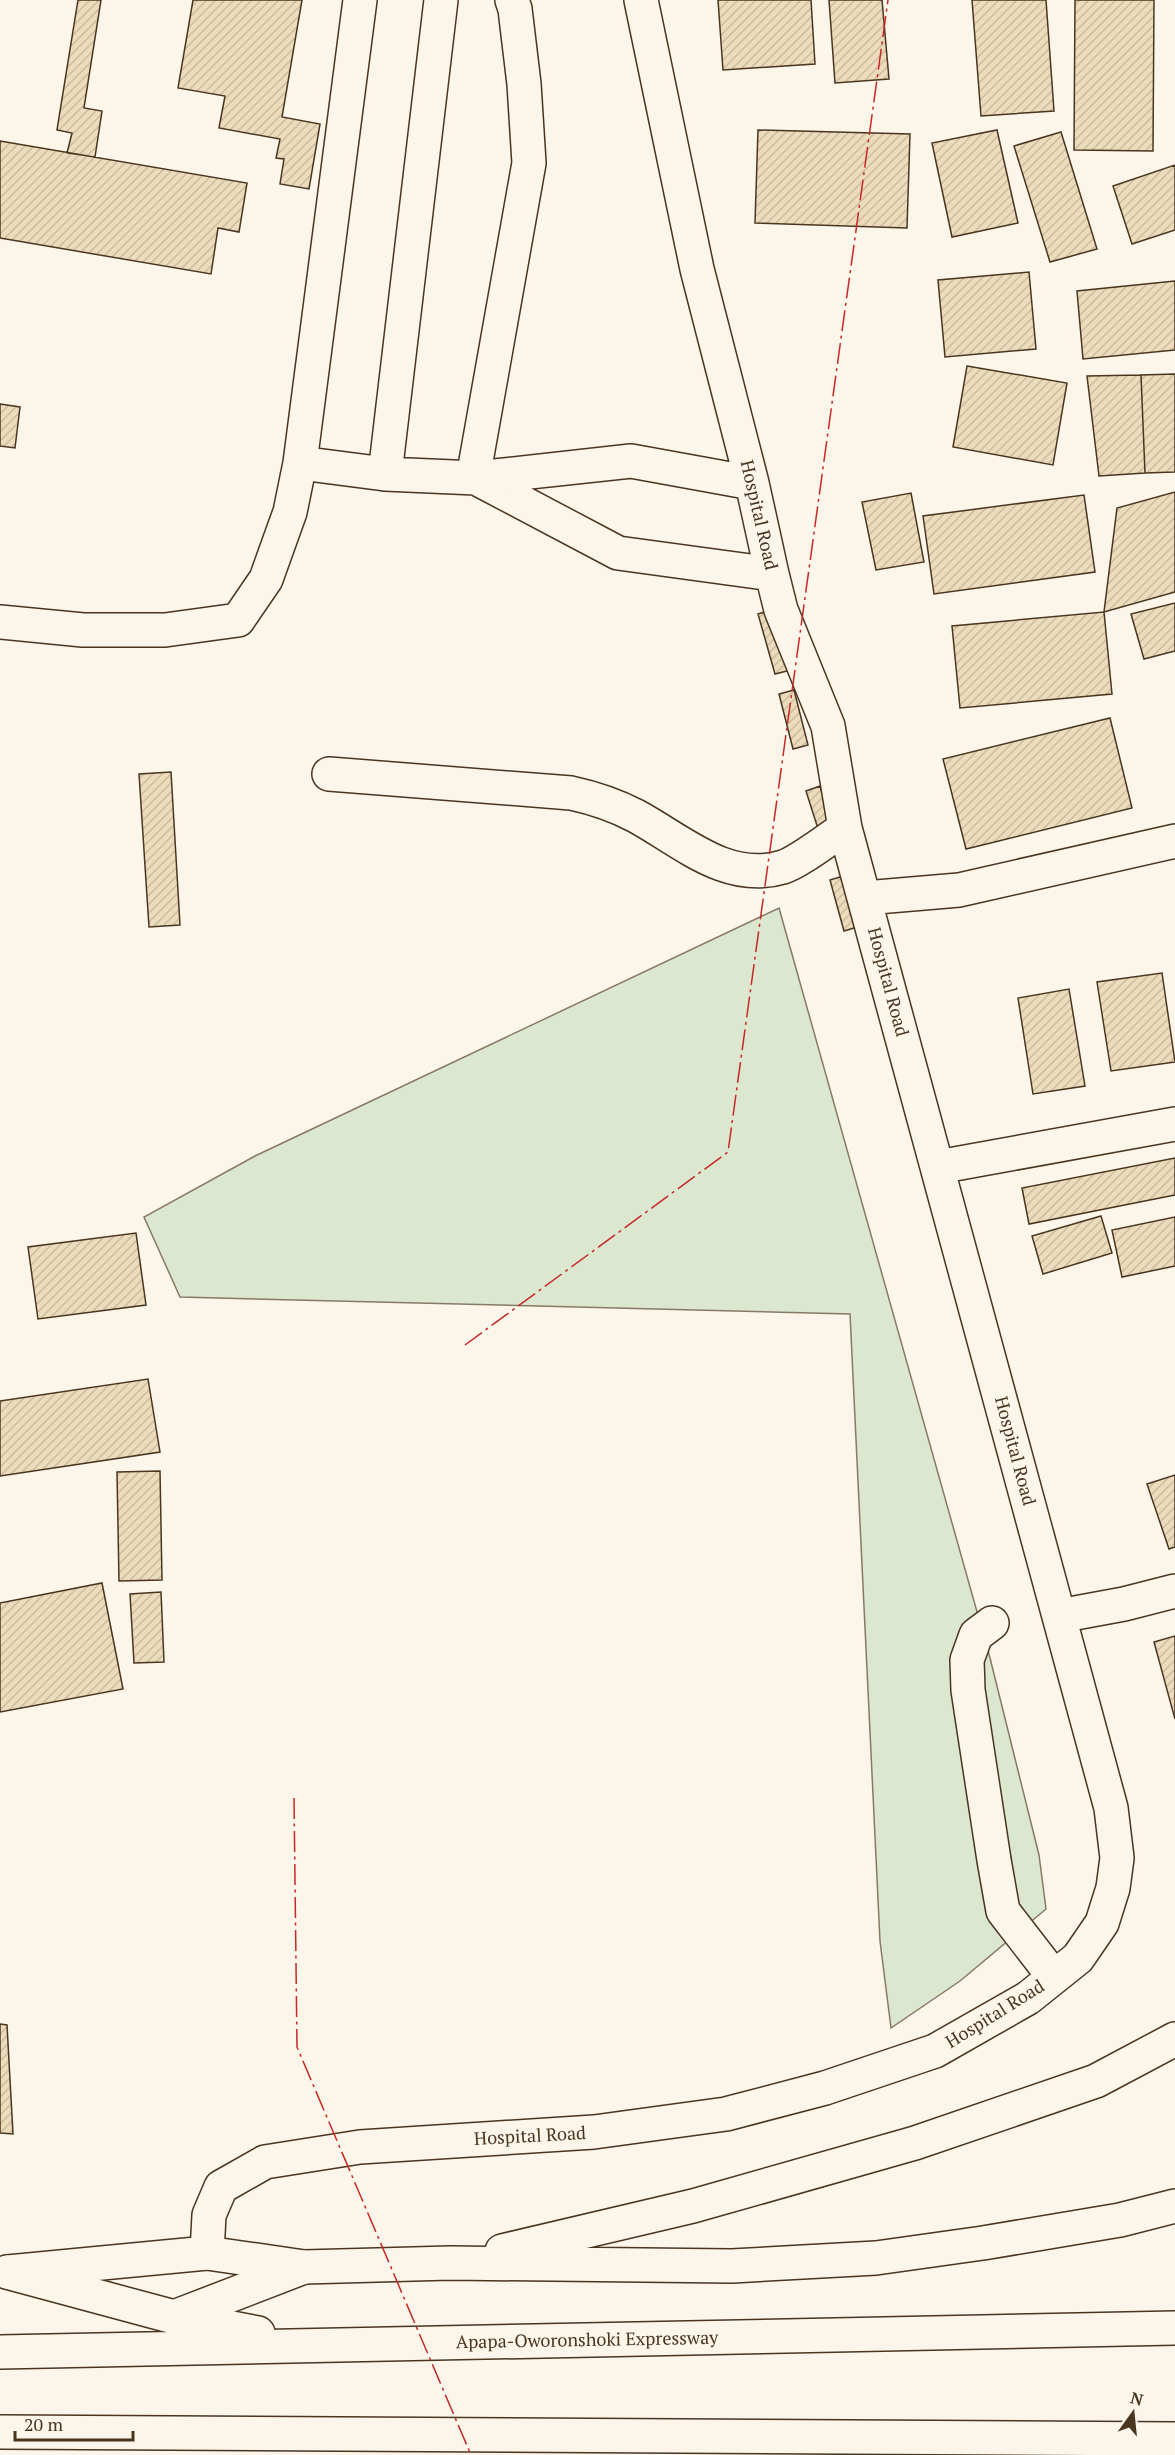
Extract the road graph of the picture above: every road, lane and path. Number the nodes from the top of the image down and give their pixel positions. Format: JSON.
{"nodes":[{"id":1,"x":360,"y":0,"type":"edge"},
{"id":2,"x":441,"y":0,"type":"edge"},
{"id":3,"x":512,"y":0,"type":"edge"},
{"id":4,"x":640,"y":0,"type":"edge"},
{"id":5,"x":300,"y":463,"type":"junction"},
{"id":6,"x":385,"y":474,"type":"junction"},
{"id":7,"x":475,"y":478,"type":"junction"},
{"id":8,"x":752,"y":483,"type":"junction"},
{"id":9,"x":772,"y":574,"type":"junction"},
{"id":10,"x":0,"y":622,"type":"edge"},
{"id":11,"x":329,"y":774,"type":"dead end"},
{"id":12,"x":845,"y":828,"type":"junction"},
{"id":13,"x":1175,"y":842,"type":"edge"},
{"id":14,"x":865,"y":898,"type":"junction"},
{"id":15,"x":1175,"y":1124,"type":"edge"},
{"id":16,"x":938,"y":1167,"type":"junction"},
{"id":17,"x":1175,"y":1591,"type":"edge"},
{"id":18,"x":1059,"y":1616,"type":"junction"},
{"id":19,"x":992,"y":1623,"type":"dead end"},
{"id":20,"x":1054,"y":1977,"type":"junction"},
{"id":21,"x":1175,"y":2039,"type":"edge"},
{"id":22,"x":1175,"y":2206,"type":"edge"},
{"id":23,"x":207,"y":2253,"type":"junction"},
{"id":24,"x":450,"y":2263,"type":"junction"},
{"id":25,"x":304,"y":2267,"type":"junction"},
{"id":26,"x":3,"y":2272,"type":"edge"},
{"id":27,"x":174,"y":2317,"type":"junction"},
{"id":28,"x":1175,"y":2328,"type":"edge"},
{"id":29,"x":322,"y":2346,"type":"junction"},
{"id":30,"x":11,"y":2352,"type":"edge"},
{"id":31,"x":0,"y":2432,"type":"edge"},
{"id":32,"x":305,"y":2435,"type":"junction"},
{"id":33,"x":1175,"y":2439,"type":"edge"},
{"id":34,"x":0,"y":2444,"type":"edge"},
{"id":35,"x":72,"y":2455,"type":"edge"},
{"id":36,"x":182,"y":2455,"type":"edge"}],
"edges":[{"from":1,"to":5,"type":"main road"},
{"from":2,"to":6,"type":"main road"},
{"from":3,"to":7,"type":"main road"},
{"from":4,"to":8,"type":"main road","name":"Hospital Road"},
{"from":5,"to":6,"type":"main road"},
{"from":5,"to":10,"type":"main road"},
{"from":6,"to":7,"type":"main road"},
{"from":7,"to":8,"type":"main road"},
{"from":7,"to":9,"type":"main road"},
{"from":8,"to":9,"type":"main road","name":"Hospital Road"},
{"from":9,"to":12,"type":"main road","name":"Hospital Road"},
{"from":11,"to":12,"type":"main road"},
{"from":12,"to":14,"type":"main road","name":"Hospital Road"},
{"from":13,"to":14,"type":"main road"},
{"from":14,"to":16,"type":"main road","name":"Hospital Road"},
{"from":15,"to":16,"type":"main road"},
{"from":16,"to":18,"type":"main road","name":"Hospital Road"},
{"from":17,"to":18,"type":"main road"},
{"from":18,"to":20,"type":"main road","name":"Hospital Road"},
{"from":19,"to":20,"type":"main road"},
{"from":20,"to":23,"type":"main road","name":"Hospital Road"},
{"from":21,"to":24,"type":"main road"},
{"from":22,"to":24,"type":"main road"},
{"from":23,"to":25,"type":"main road"},
{"from":23,"to":26,"type":"main road"},
{"from":24,"to":25,"type":"main road"},
{"from":25,"to":27,"type":"main road"},
{"from":26,"to":27,"type":"main road"},
{"from":27,"to":29,"type":"main road"},
{"from":27,"to":30,"type":"main road"},
{"from":28,"to":29,"type":"main road","name":"Apapa-Oworonshoki Expressway"},
{"from":29,"to":30,"type":"main road","name":"Apapa-Oworonshoki Expressway"},
{"from":31,"to":32,"type":"main road"},
{"from":32,"to":33,"type":"main road"},
{"from":32,"to":36,"type":"main road"},
{"from":34,"to":35,"type":"main road"}]}
